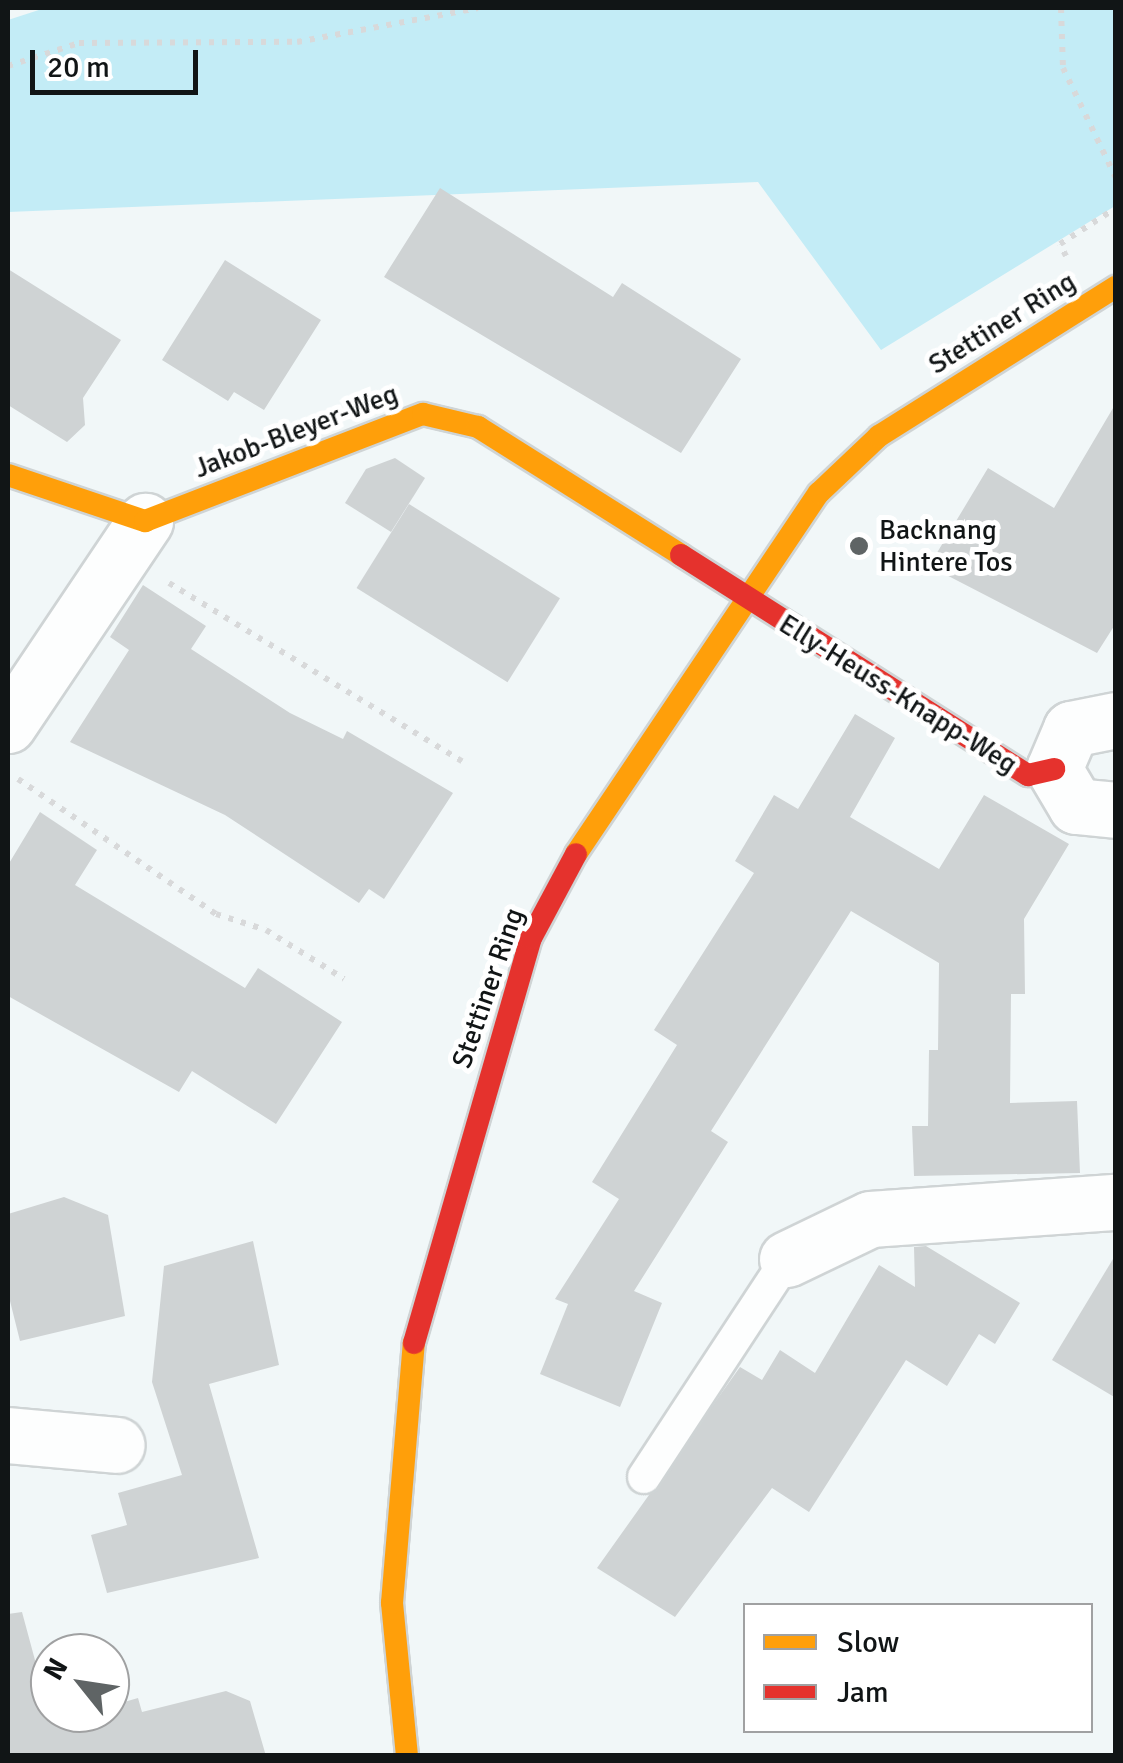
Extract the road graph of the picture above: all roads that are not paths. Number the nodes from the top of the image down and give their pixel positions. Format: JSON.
{"nodes":[{"id":1,"x":1116,"y":287,"type":"edge"},
{"id":2,"x":8,"y":475,"type":"edge"},
{"id":3,"x":135,"y":538,"type":"junction"},
{"id":4,"x":744,"y":598,"type":"junction"},
{"id":5,"x":1116,"y":720,"type":"edge"},
{"id":6,"x":8,"y":725,"type":"edge"},
{"id":7,"x":1054,"y":769,"type":"junction"},
{"id":8,"x":1116,"y":810,"type":"edge"},
{"id":9,"x":1116,"y":1202,"type":"edge"},
{"id":10,"x":787,"y":1258,"type":"joint"},
{"id":11,"x":8,"y":1434,"type":"edge"},
{"id":12,"x":117,"y":1445,"type":"dead end"},
{"id":13,"x":644,"y":1477,"type":"dead end"},
{"id":14,"x":407,"y":1756,"type":"edge"}],
"edges":[{"from":1,"to":4,"type":"street","name":"Stettiner Ring"},
{"from":2,"to":3,"type":"street"},
{"from":3,"to":4,"type":"street","name":"Jakob-Bleyer-Weg"},
{"from":3,"to":6,"type":"street"},
{"from":4,"to":7,"type":"street","name":"Elly-Heuss-Knapp-Weg"},
{"from":4,"to":14,"type":"street","name":"Stettiner Ring"},
{"from":5,"to":7,"type":"street","name":"Elly-Heuss-Knapp-Weg"},
{"from":7,"to":8,"type":"street","name":"Elly-Heuss-Knapp-Weg"},
{"from":9,"to":10,"type":"street"},
{"from":10,"to":13,"type":"lane"},
{"from":11,"to":12,"type":"street"}]}
